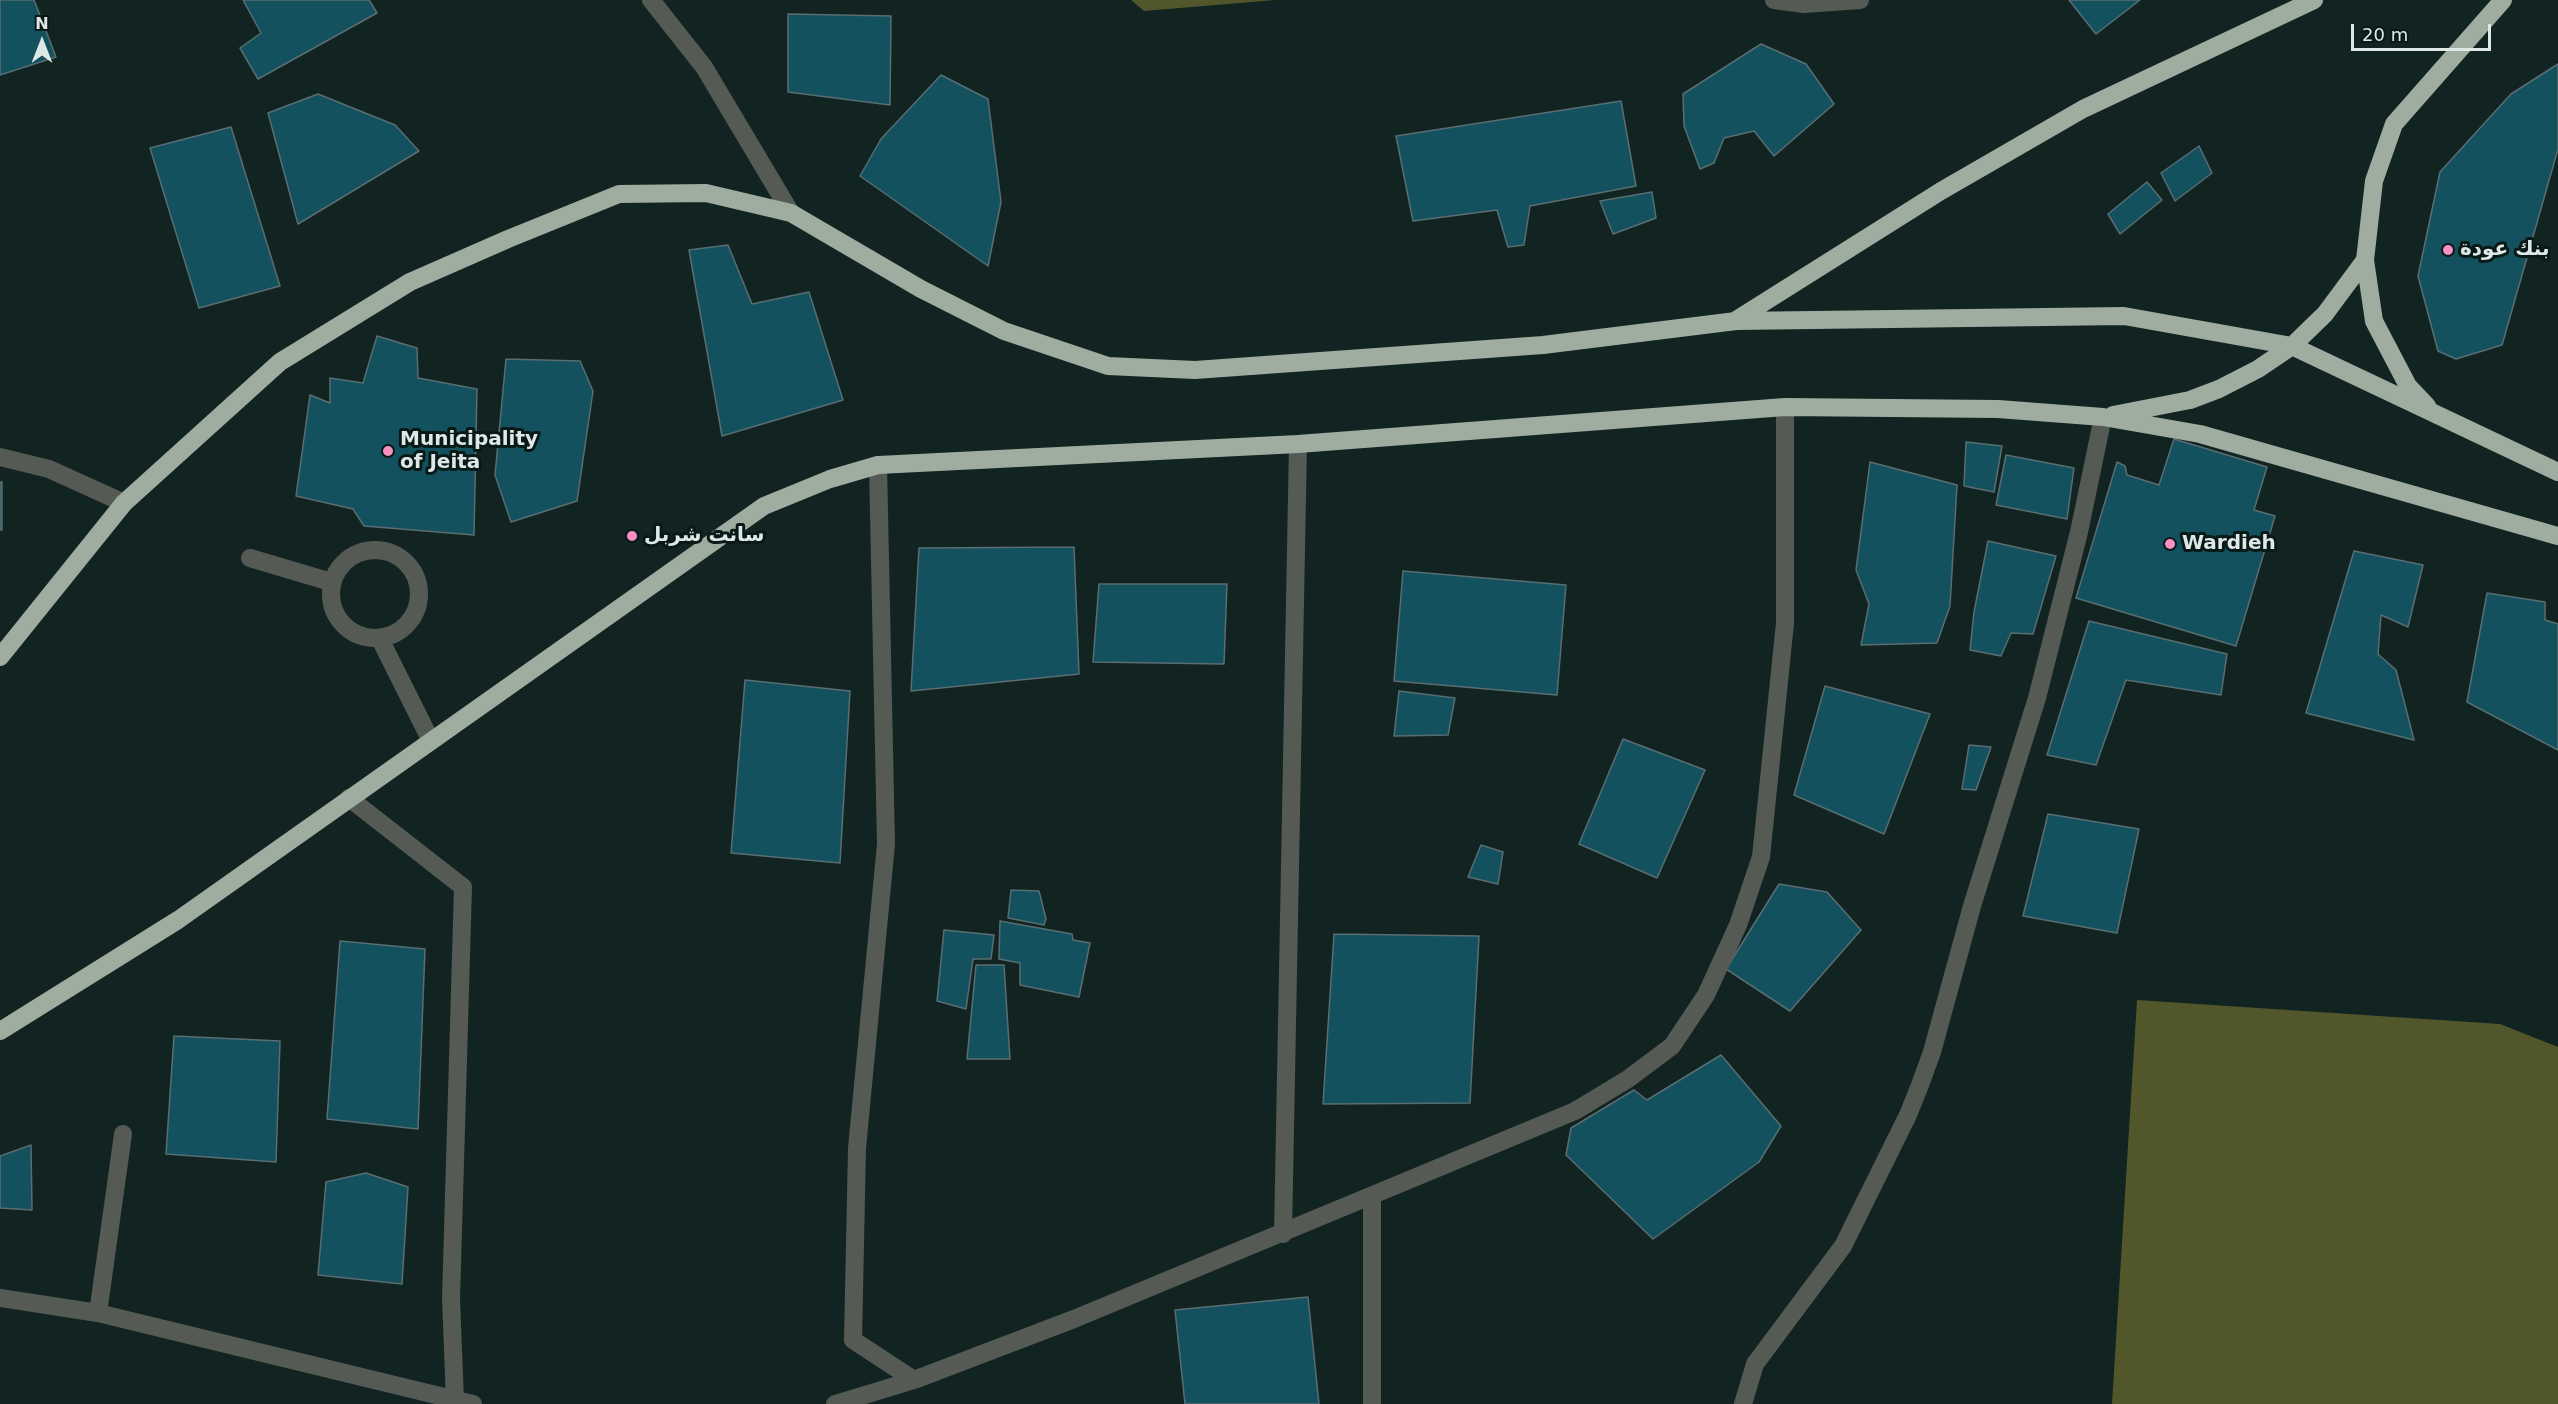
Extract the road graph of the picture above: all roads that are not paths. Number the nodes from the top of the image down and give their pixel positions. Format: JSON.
{"nodes":[{"id":1,"x":651,"y":0,"type":"edge"},
{"id":2,"x":1774,"y":0,"type":"edge"},
{"id":3,"x":1860,"y":0,"type":"edge"},
{"id":4,"x":2314,"y":0,"type":"edge"},
{"id":5,"x":2503,"y":0,"type":"edge"},
{"id":6,"x":791,"y":213,"type":"junction"},
{"id":7,"x":2365,"y":260,"type":"junction"},
{"id":8,"x":1736,"y":321,"type":"junction"},
{"id":9,"x":2292,"y":346,"type":"junction"},
{"id":10,"x":1785,"y":407,"type":"junction"},
{"id":11,"x":2432,"y":412,"type":"junction"},
{"id":12,"x":2103,"y":417,"type":"junction"},
{"id":13,"x":1298,"y":444,"type":"junction"},
{"id":14,"x":0,"y":457,"type":"edge"},
{"id":15,"x":878,"y":465,"type":"junction"},
{"id":16,"x":2558,"y":472,"type":"edge"},
{"id":17,"x":124,"y":502,"type":"junction"},
{"id":18,"x":2558,"y":536,"type":"edge"},
{"id":19,"x":250,"y":558,"type":"dead end"},
{"id":20,"x":331,"y":582,"type":"junction"},
{"id":21,"x":380,"y":639,"type":"junction"},
{"id":22,"x":0,"y":657,"type":"edge"},
{"id":23,"x":431,"y":741,"type":"junction"},
{"id":24,"x":350,"y":798,"type":"junction"},
{"id":25,"x":0,"y":1031,"type":"edge"},
{"id":26,"x":123,"y":1134,"type":"dead end"},
{"id":27,"x":1372,"y":1196,"type":"junction"},
{"id":28,"x":1283,"y":1234,"type":"junction"},
{"id":29,"x":0,"y":1298,"type":"edge"},
{"id":30,"x":98,"y":1313,"type":"junction"},
{"id":31,"x":914,"y":1380,"type":"junction"},
{"id":32,"x":455,"y":1400,"type":"junction"},
{"id":33,"x":474,"y":1404,"type":"edge"},
{"id":34,"x":835,"y":1404,"type":"edge"},
{"id":35,"x":1372,"y":1404,"type":"edge"},
{"id":36,"x":1743,"y":1404,"type":"edge"}],
"edges":[{"from":1,"to":6,"type":"street"},
{"from":2,"to":3,"type":"street"},
{"from":4,"to":8,"type":"highway"},
{"from":5,"to":7,"type":"highway"},
{"from":6,"to":8,"type":"highway"},
{"from":6,"to":17,"type":"highway"},
{"from":7,"to":9,"type":"highway"},
{"from":7,"to":11,"type":"highway"},
{"from":8,"to":9,"type":"highway"},
{"from":9,"to":11,"type":"highway"},
{"from":9,"to":12,"type":"highway"},
{"from":10,"to":12,"type":"highway"},
{"from":10,"to":13,"type":"highway"},
{"from":10,"to":27,"type":"street"},
{"from":11,"to":16,"type":"highway"},
{"from":12,"to":18,"type":"highway"},
{"from":12,"to":36,"type":"street"},
{"from":13,"to":15,"type":"highway"},
{"from":13,"to":28,"type":"street"},
{"from":14,"to":17,"type":"street"},
{"from":15,"to":23,"type":"highway"},
{"from":15,"to":31,"type":"street"},
{"from":17,"to":22,"type":"highway"},
{"from":19,"to":20,"type":"street"},
{"from":20,"to":21,"type":"street"},
{"from":20,"to":21,"type":"street"},
{"from":21,"to":23,"type":"street"},
{"from":23,"to":24,"type":"highway"},
{"from":24,"to":25,"type":"highway"},
{"from":24,"to":32,"type":"street"},
{"from":26,"to":30,"type":"street"},
{"from":27,"to":28,"type":"street"},
{"from":27,"to":35,"type":"street"},
{"from":28,"to":31,"type":"street"},
{"from":29,"to":30,"type":"street"},
{"from":30,"to":32,"type":"street"},
{"from":31,"to":34,"type":"street"},
{"from":32,"to":33,"type":"street"}]}
